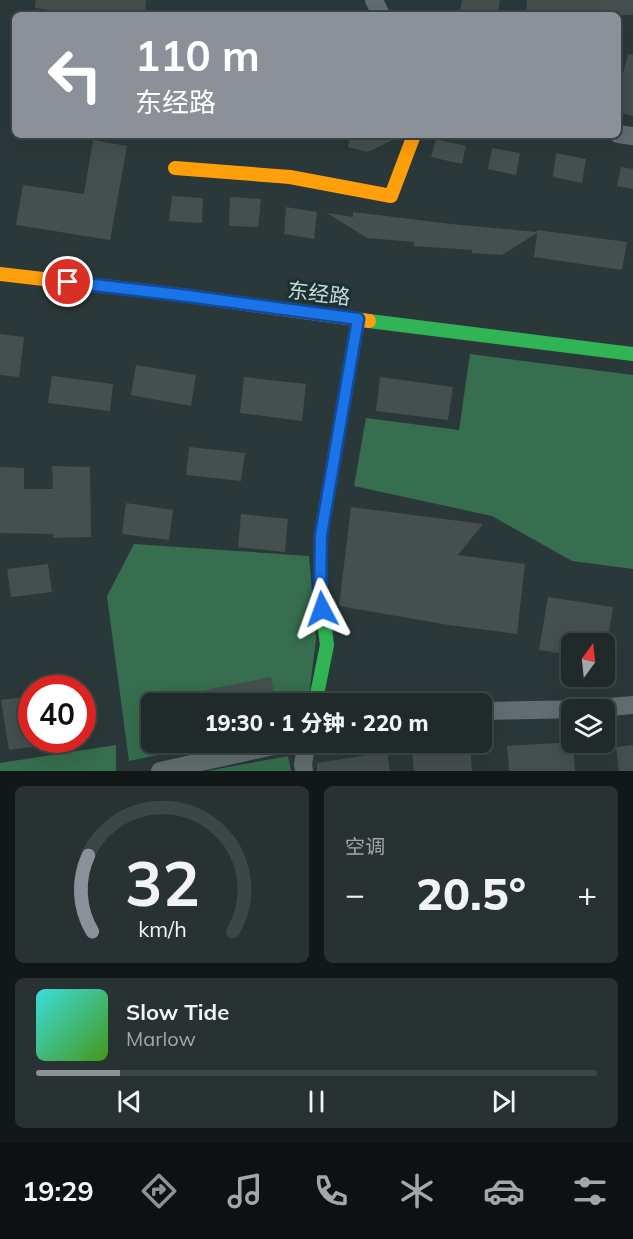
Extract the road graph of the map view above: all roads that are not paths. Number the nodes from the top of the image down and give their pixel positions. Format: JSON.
{"nodes":[{"id":1,"x":413,"y":138,"type":"edge"},
{"id":2,"x":175,"y":168,"type":"dead end"},
{"id":3,"x":0,"y":274,"type":"edge"},
{"id":4,"x":358,"y":319,"type":"junction"},
{"id":5,"x":633,"y":354,"type":"edge"},
{"id":6,"x":317,"y":693,"type":"edge"},
{"id":7,"x":633,"y":705,"type":"edge"},
{"id":8,"x":492,"y":711,"type":"edge"},
{"id":9,"x":241,"y":753,"type":"edge"},
{"id":10,"x":305,"y":753,"type":"edge"},
{"id":11,"x":160,"y":771,"type":"edge"},
{"id":12,"x":304,"y":771,"type":"edge"}],
"edges":[{"from":1,"to":2,"type":"street"},
{"from":3,"to":4,"type":"street","name":"东经路"},
{"from":4,"to":5,"type":"street","name":"东经路"},
{"from":4,"to":6,"type":"street"},
{"from":7,"to":8,"type":"street"},
{"from":9,"to":11,"type":"street"},
{"from":10,"to":12,"type":"street"}]}
